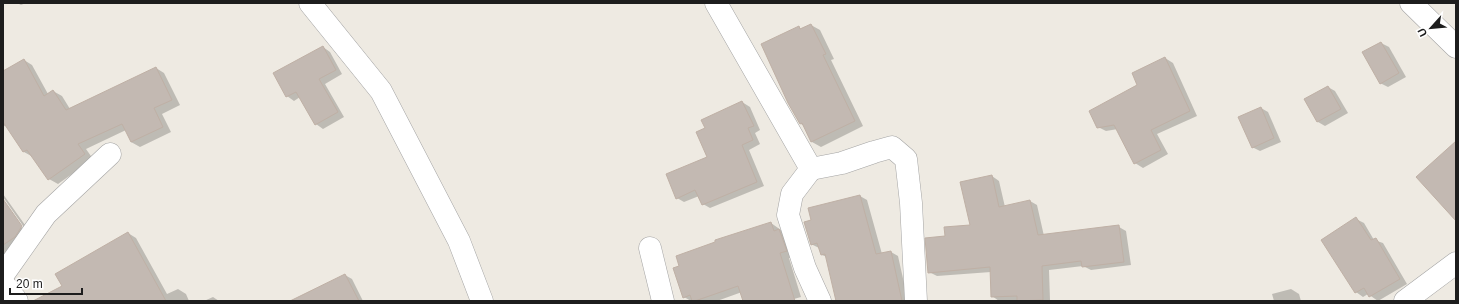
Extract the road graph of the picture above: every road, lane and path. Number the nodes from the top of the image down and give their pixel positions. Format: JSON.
{"nodes":[{"id":1,"x":310,"y":3,"type":"edge"},
{"id":2,"x":716,"y":3,"type":"edge"},
{"id":3,"x":1411,"y":3,"type":"edge"},
{"id":4,"x":1456,"y":48,"type":"edge"},
{"id":5,"x":110,"y":154,"type":"dead end"},
{"id":6,"x":811,"y":169,"type":"junction"},
{"id":7,"x":650,"y":248,"type":"dead end"},
{"id":8,"x":1456,"y":263,"type":"edge"},
{"id":9,"x":3,"y":275,"type":"edge"},
{"id":10,"x":3,"y":282,"type":"edge"},
{"id":11,"x":17,"y":301,"type":"edge"},
{"id":12,"x":482,"y":301,"type":"edge"},
{"id":13,"x":663,"y":301,"type":"edge"},
{"id":14,"x":820,"y":301,"type":"edge"},
{"id":15,"x":916,"y":301,"type":"edge"},
{"id":16,"x":1405,"y":301,"type":"edge"}],
"edges":[{"from":1,"to":12,"type":"street"},
{"from":2,"to":6,"type":"street"},
{"from":3,"to":4,"type":"street"},
{"from":5,"to":9,"type":"street"},
{"from":6,"to":14,"type":"street"},
{"from":6,"to":15,"type":"street"},
{"from":7,"to":13,"type":"street"},
{"from":8,"to":16,"type":"street"},
{"from":10,"to":11,"type":"street"}]}
